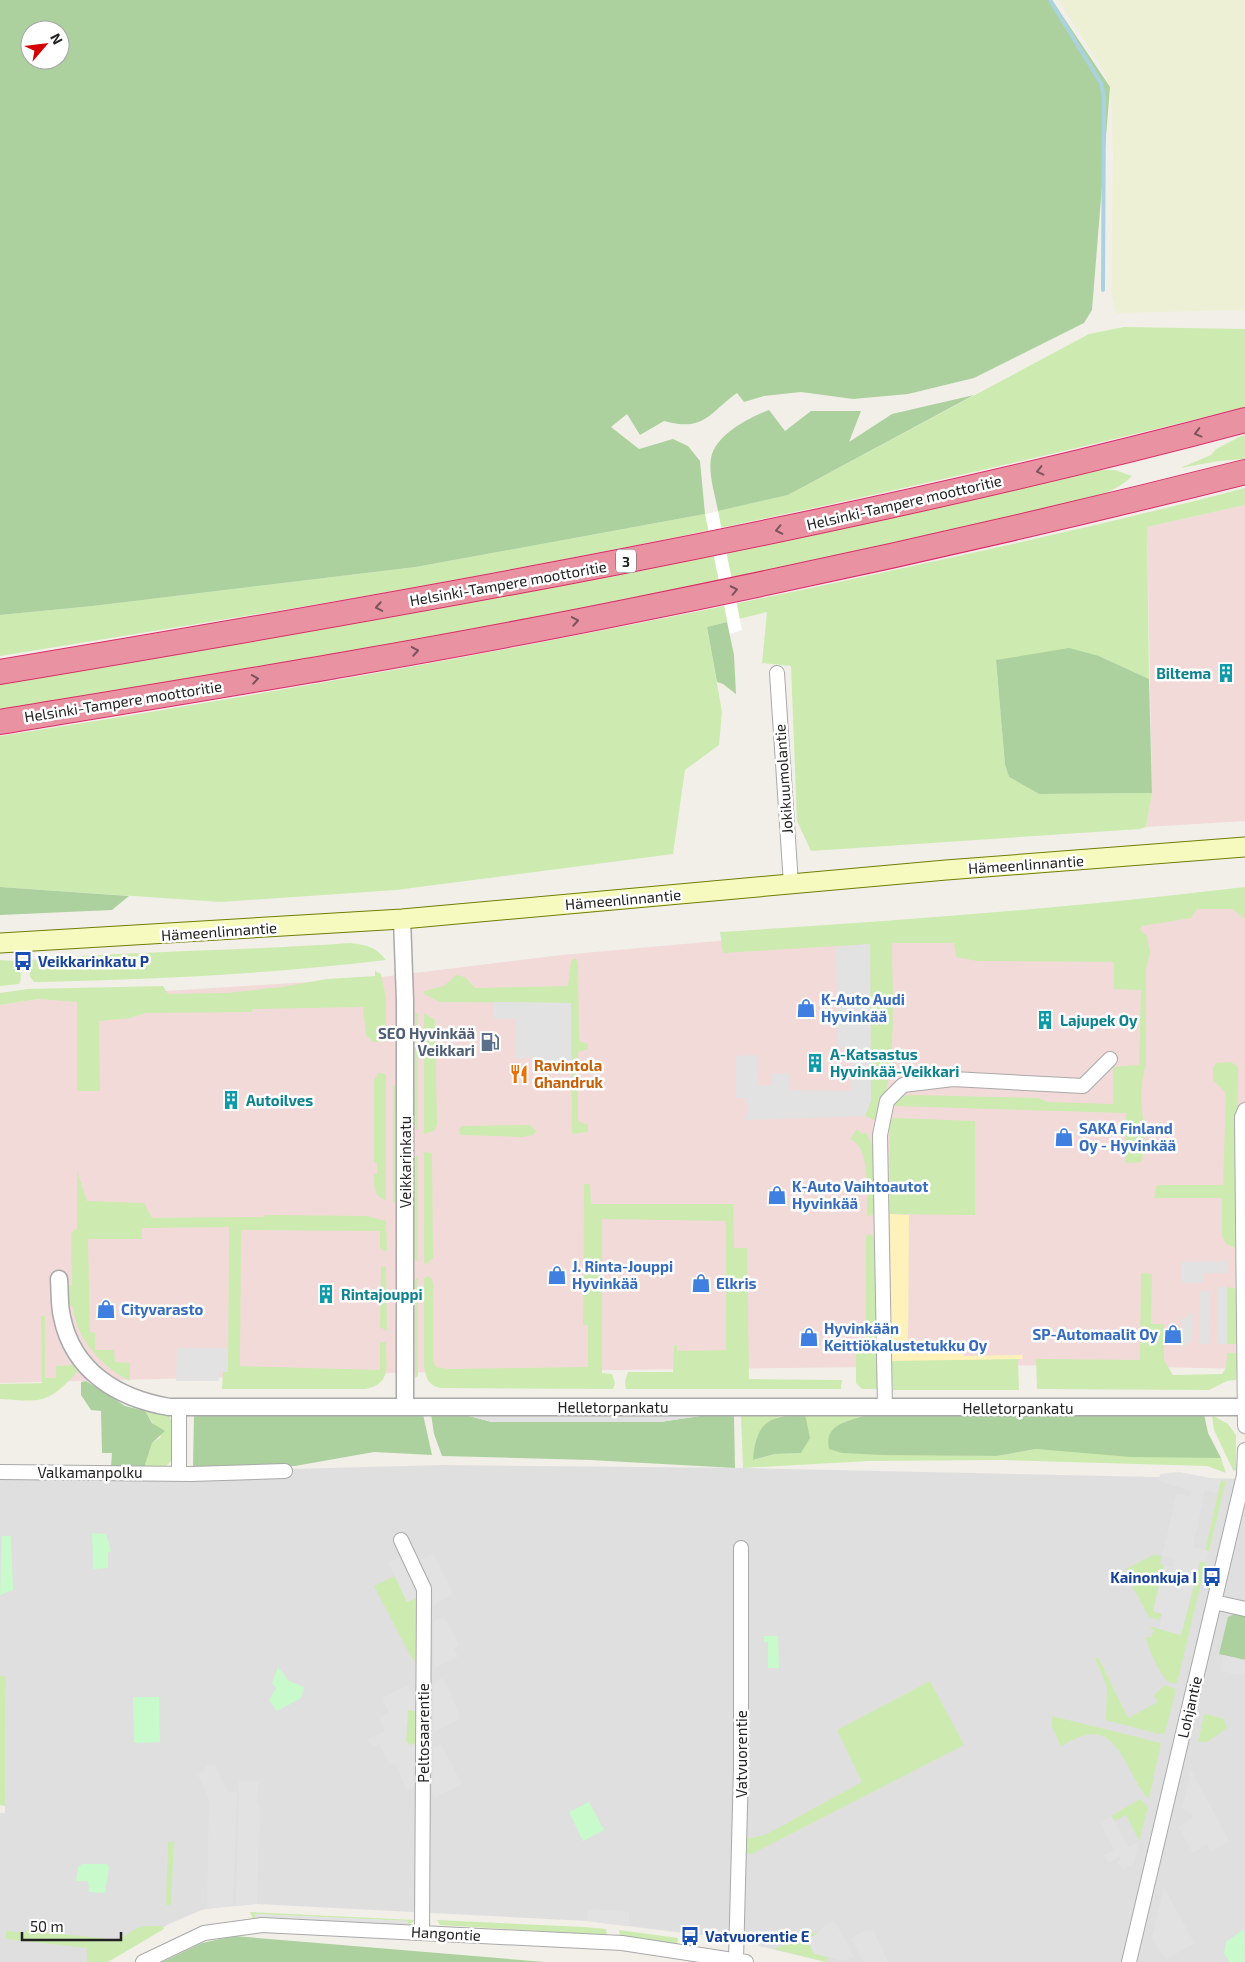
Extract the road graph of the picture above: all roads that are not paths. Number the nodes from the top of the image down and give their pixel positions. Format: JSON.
{"nodes":[{"id":1,"x":1245,"y":420,"type":"edge"},
{"id":2,"x":1245,"y":472,"type":"edge"},
{"id":3,"x":0,"y":672,"type":"edge"},
{"id":4,"x":777,"y":673,"type":"dead end"},
{"id":5,"x":0,"y":722,"type":"edge"},
{"id":6,"x":1245,"y":847,"type":"edge"},
{"id":7,"x":791,"y":884,"type":"junction"},
{"id":8,"x":402,"y":919,"type":"junction"},
{"id":9,"x":0,"y":943,"type":"edge"},
{"id":10,"x":1110,"y":1059,"type":"dead end"},
{"id":11,"x":1245,"y":1110,"type":"edge"},
{"id":12,"x":1244,"y":1278,"type":"edge"},
{"id":13,"x":59,"y":1279,"type":"dead end"},
{"id":14,"x":405,"y":1406,"type":"junction"},
{"id":15,"x":179,"y":1407,"type":"junction"},
{"id":16,"x":1245,"y":1407,"type":"edge"},
{"id":17,"x":885,"y":1408,"type":"junction"},
{"id":18,"x":1245,"y":1426,"type":"edge"},
{"id":19,"x":1245,"y":1450,"type":"edge"},
{"id":20,"x":285,"y":1471,"type":"dead end"},
{"id":21,"x":0,"y":1472,"type":"edge"},
{"id":22,"x":180,"y":1472,"type":"junction"},
{"id":23,"x":401,"y":1540,"type":"dead end"},
{"id":24,"x":742,"y":1548,"type":"dead end"},
{"id":25,"x":1214,"y":1602,"type":"junction"},
{"id":26,"x":1245,"y":1609,"type":"edge"},
{"id":27,"x":422,"y":1932,"type":"junction"},
{"id":28,"x":148,"y":1961,"type":"edge"},
{"id":29,"x":741,"y":1961,"type":"edge"},
{"id":30,"x":1129,"y":1962,"type":"edge"}],
"edges":[{"from":1,"to":3,"type":"highway","name":"Helsinki-Tampere moottoritie","number":"3","one_way":true},
{"from":5,"to":2,"type":"highway","name":"Helsinki-Tampere moottoritie","one_way":true},
{"from":4,"to":7,"type":"street","name":"Jokikuumolantie"},
{"from":6,"to":7,"type":"main road","name":"Hämeenlinnantie"},
{"from":7,"to":8,"type":"main road","name":"Hämeenlinnantie"},
{"from":8,"to":9,"type":"main road","name":"Hämeenlinnantie"},
{"from":8,"to":14,"type":"street","name":"Veikkarinkatu"},
{"from":10,"to":17,"type":"street"},
{"from":11,"to":12,"type":"street"},
{"from":12,"to":16,"type":"street"},
{"from":13,"to":15,"type":"street","name":"Helletorpankatu"},
{"from":14,"to":15,"type":"street","name":"Helletorpankatu"},
{"from":14,"to":17,"type":"street","name":"Helletorpankatu"},
{"from":15,"to":22,"type":"street"},
{"from":16,"to":17,"type":"street","name":"Helletorpankatu"},
{"from":16,"to":18,"type":"street"},
{"from":19,"to":25,"type":"street","name":"Lohjantie"},
{"from":20,"to":22,"type":"street","name":"Valkamanpolku"},
{"from":21,"to":22,"type":"street","name":"Valkamanpolku"},
{"from":23,"to":27,"type":"street","name":"Peltosaarentie"},
{"from":24,"to":29,"type":"street","name":"Vatvuorentie"},
{"from":25,"to":26,"type":"street"},
{"from":25,"to":30,"type":"street","name":"Lohjantie"},
{"from":27,"to":28,"type":"street","name":"Hangontie"},
{"from":27,"to":29,"type":"street","name":"Hangontie"}]}
